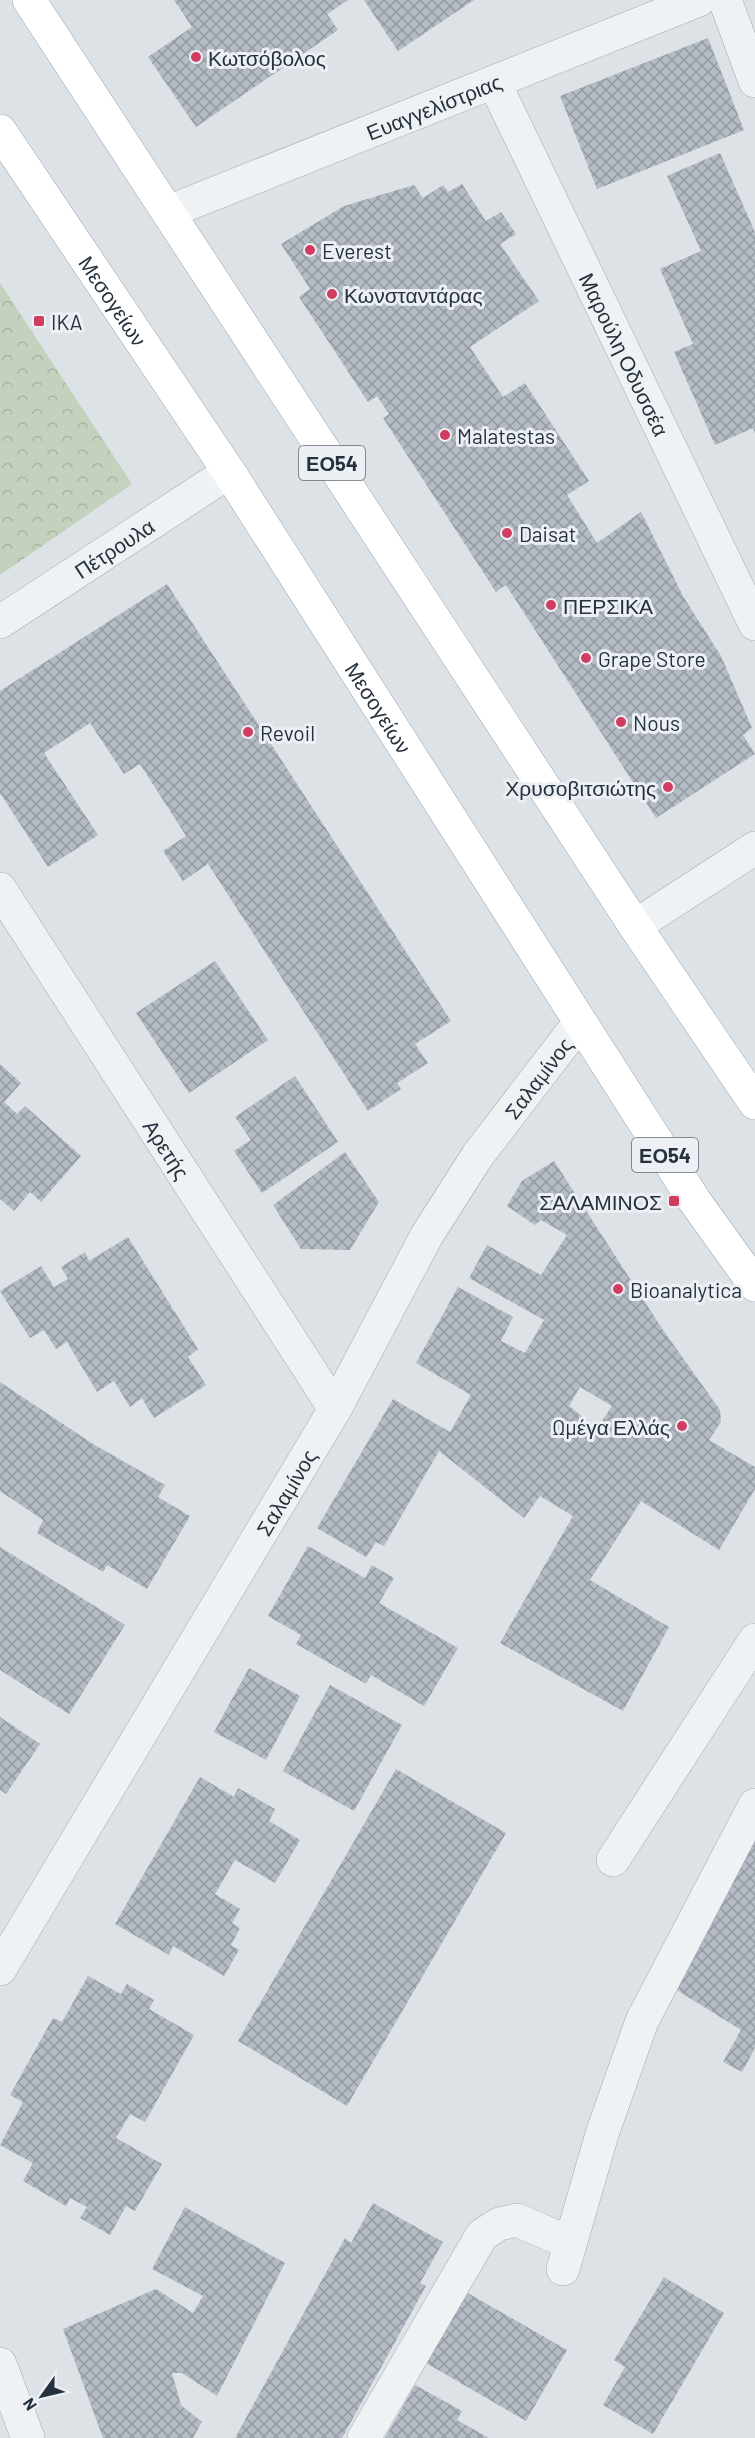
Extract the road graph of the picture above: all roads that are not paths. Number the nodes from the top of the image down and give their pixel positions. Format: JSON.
{"nodes":[{"id":1,"x":29,"y":0,"type":"edge"},
{"id":2,"x":699,"y":0,"type":"edge"},
{"id":3,"x":725,"y":0,"type":"edge"},
{"id":4,"x":755,"y":81,"type":"edge"},
{"id":5,"x":494,"y":82,"type":"junction"},
{"id":6,"x":0,"y":131,"type":"edge"},
{"id":7,"x":168,"y":212,"type":"junction"},
{"id":8,"x":229,"y":472,"type":"junction"},
{"id":9,"x":0,"y":622,"type":"edge"},
{"id":10,"x":755,"y":624,"type":"edge"},
{"id":11,"x":755,"y":848,"type":"edge"},
{"id":12,"x":0,"y":889,"type":"edge"},
{"id":13,"x":635,"y":926,"type":"junction"},
{"id":14,"x":580,"y":1022,"type":"junction"},
{"id":15,"x":755,"y":1103,"type":"edge"},
{"id":16,"x":755,"y":1285,"type":"edge"},
{"id":17,"x":335,"y":1409,"type":"junction"},
{"id":18,"x":755,"y":1640,"type":"edge"},
{"id":19,"x":755,"y":1805,"type":"edge"},
{"id":20,"x":614,"y":1860,"type":"dead end"},
{"id":21,"x":0,"y":1969,"type":"edge"},
{"id":22,"x":0,"y":2364,"type":"edge"},
{"id":23,"x":28,"y":2438,"type":"edge"},
{"id":24,"x":364,"y":2438,"type":"edge"}],
"edges":[{"from":1,"to":7,"type":"main road","number":"ΕΟ54"},
{"from":2,"to":5,"type":"street","name":"Ευαγγελίστριας"},
{"from":3,"to":4,"type":"street"},
{"from":5,"to":7,"type":"street","name":"Ευαγγελίστριας"},
{"from":5,"to":10,"type":"street","name":"Μαρούλη Οδυσσέα"},
{"from":6,"to":8,"type":"main road","name":"Μεσογείων","number":"ΕΟ54"},
{"from":7,"to":13,"type":"main road","number":"ΕΟ54"},
{"from":8,"to":9,"type":"street","name":"Πέτρουλα"},
{"from":8,"to":14,"type":"main road","name":"Μεσογείων","number":"ΕΟ54"},
{"from":11,"to":13,"type":"street"},
{"from":12,"to":17,"type":"street","name":"Αρετής"},
{"from":13,"to":15,"type":"main road","number":"ΕΟ54"},
{"from":14,"to":16,"type":"main road","name":"Μεσογείων","number":"ΕΟ54"},
{"from":14,"to":17,"type":"street","name":"Σαλαμίνος"},
{"from":17,"to":21,"type":"street","name":"Σαλαμίνος"},
{"from":18,"to":20,"type":"street"},
{"from":19,"to":24,"type":"street"},
{"from":22,"to":23,"type":"street"}]}
